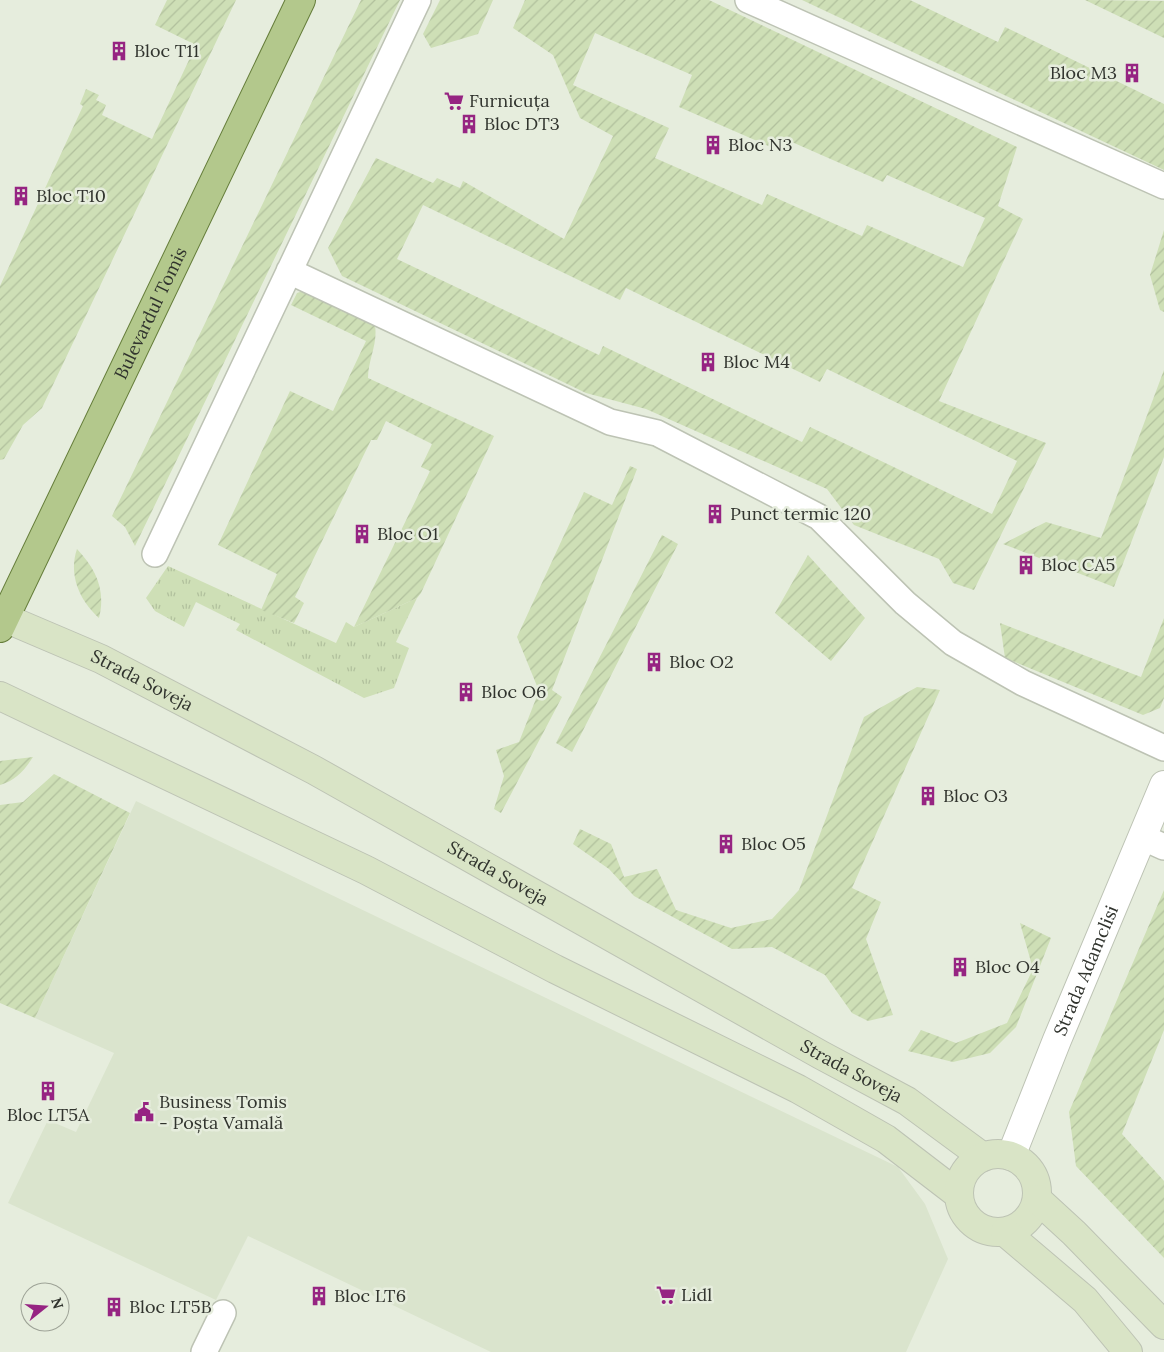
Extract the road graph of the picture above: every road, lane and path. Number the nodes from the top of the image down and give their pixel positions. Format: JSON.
{"nodes":[{"id":1,"x":301,"y":0,"type":"edge"},
{"id":2,"x":418,"y":0,"type":"edge"},
{"id":3,"x":748,"y":0,"type":"edge"},
{"id":4,"x":1164,"y":186,"type":"edge"},
{"id":5,"x":289,"y":271,"type":"junction"},
{"id":6,"x":155,"y":554,"type":"dead end"},
{"id":7,"x":2,"y":620,"type":"edge"},
{"id":8,"x":0,"y":696,"type":"edge"},
{"id":9,"x":1164,"y":748,"type":"edge"},
{"id":10,"x":1164,"y":785,"type":"edge"},
{"id":11,"x":1153,"y":842,"type":"edge"},
{"id":12,"x":1011,"y":1156,"type":"junction"},
{"id":13,"x":983,"y":1157,"type":"junction"},
{"id":14,"x":959,"y":1195,"type":"junction"},
{"id":15,"x":1037,"y":1199,"type":"junction"},
{"id":16,"x":1004,"y":1232,"type":"junction"},
{"id":17,"x":223,"y":1313,"type":"dead end"},
{"id":18,"x":1164,"y":1325,"type":"edge"},
{"id":19,"x":204,"y":1352,"type":"edge"},
{"id":20,"x":1128,"y":1352,"type":"edge"}],
"edges":[{"from":1,"to":7,"type":"main road","name":"Bulevardul Tomis"},
{"from":2,"to":5,"type":"street"},
{"from":3,"to":4,"type":"street"},
{"from":5,"to":6,"type":"street"},
{"from":5,"to":9,"type":"street"},
{"from":7,"to":13,"type":"main road","name":"Strada Soveja"},
{"from":8,"to":14,"type":"main road"},
{"from":10,"to":11,"type":"street","name":"Strada Adamclisi"},
{"from":11,"to":12,"type":"street","name":"Strada Adamclisi"},
{"from":12,"to":13,"type":"main road"},
{"from":12,"to":15,"type":"main road"},
{"from":13,"to":14,"type":"main road"},
{"from":14,"to":16,"type":"main road"},
{"from":15,"to":16,"type":"main road"},
{"from":15,"to":18,"type":"main road"},
{"from":16,"to":20,"type":"main road"},
{"from":17,"to":19,"type":"street"}]}
